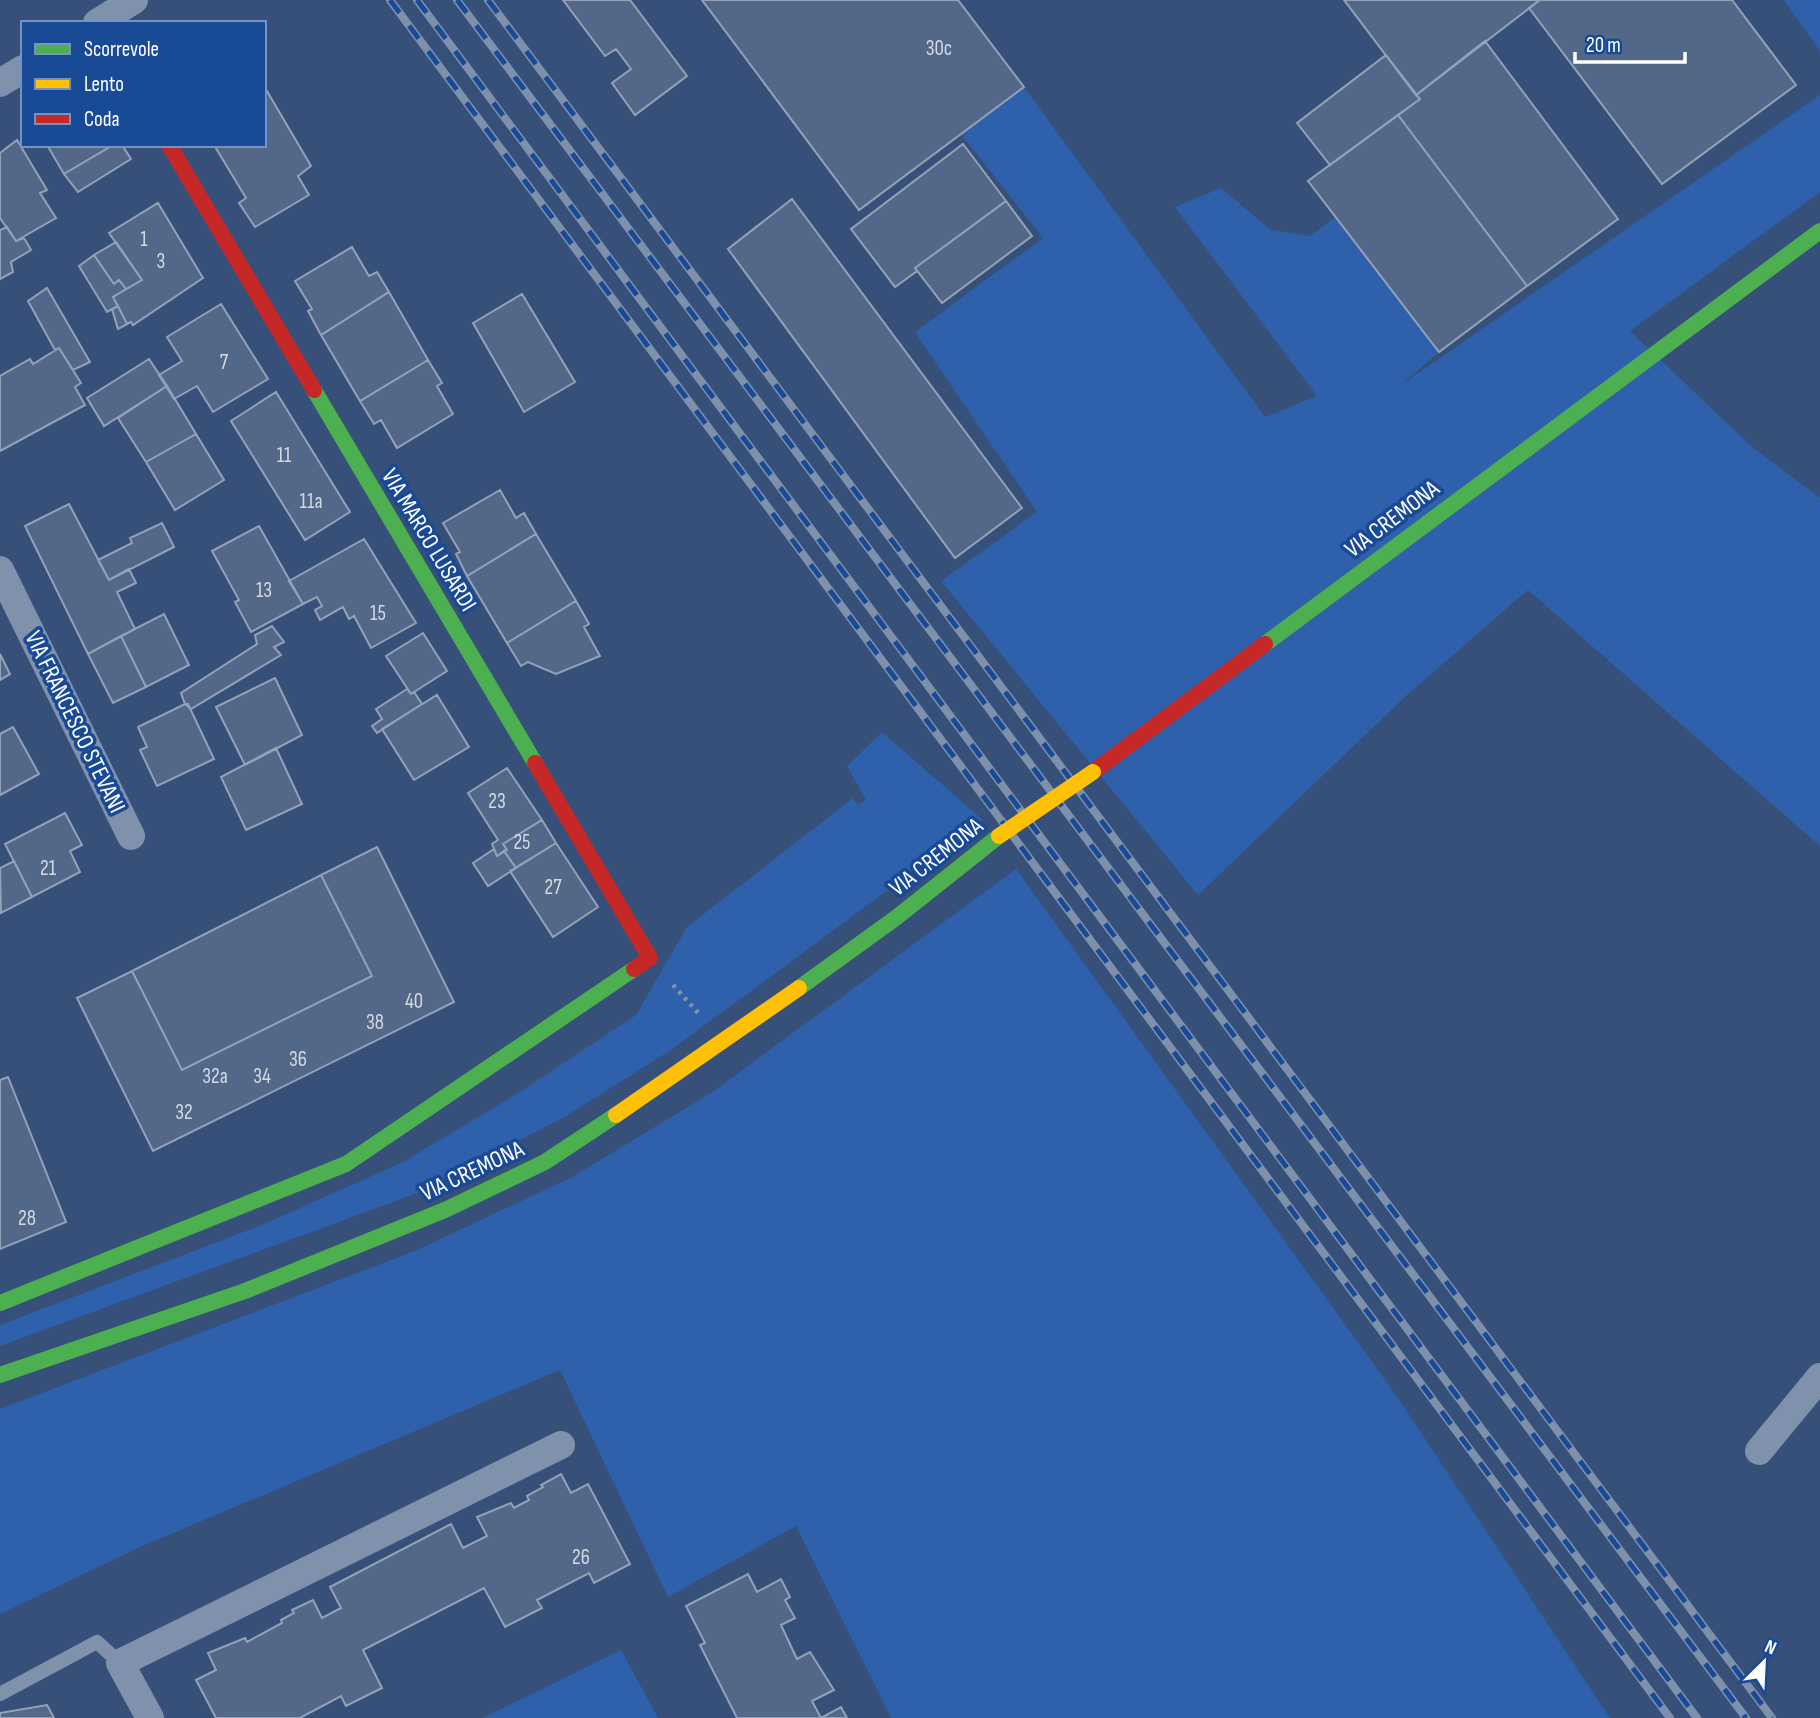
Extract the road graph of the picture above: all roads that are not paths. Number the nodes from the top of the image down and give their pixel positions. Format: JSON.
{"nodes":[{"id":1,"x":134,"y":0,"type":"edge"},
{"id":2,"x":100,"y":21,"type":"edge"},
{"id":3,"x":21,"y":70,"type":"edge"},
{"id":4,"x":0,"y":83,"type":"edge"},
{"id":5,"x":170,"y":147,"type":"edge"},
{"id":6,"x":1820,"y":231,"type":"edge"},
{"id":7,"x":0,"y":570,"type":"edge"},
{"id":8,"x":131,"y":836,"type":"dead end"},
{"id":9,"x":0,"y":1303,"type":"edge"},
{"id":10,"x":0,"y":1376,"type":"edge"},
{"id":11,"x":1820,"y":1377,"type":"edge"},
{"id":12,"x":561,"y":1445,"type":"dead end"},
{"id":13,"x":1759,"y":1451,"type":"dead end"},
{"id":14,"x":120,"y":1663,"type":"junction"},
{"id":15,"x":0,"y":1694,"type":"edge"},
{"id":16,"x":150,"y":1718,"type":"edge"}],
"edges":[{"from":1,"to":2,"type":"street"},
{"from":3,"to":4,"type":"street"},
{"from":5,"to":9,"type":"main road","name":"VIA MARCO LUSARDI"},
{"from":6,"to":10,"type":"main road","name":"VIA CREMONA","bridge":true},
{"from":7,"to":8,"type":"street","name":"VIA FRANCESCO STEVANI"},
{"from":11,"to":13,"type":"street"},
{"from":12,"to":14,"type":"street"},
{"from":14,"to":15,"type":"lane"},
{"from":14,"to":16,"type":"street"}]}
